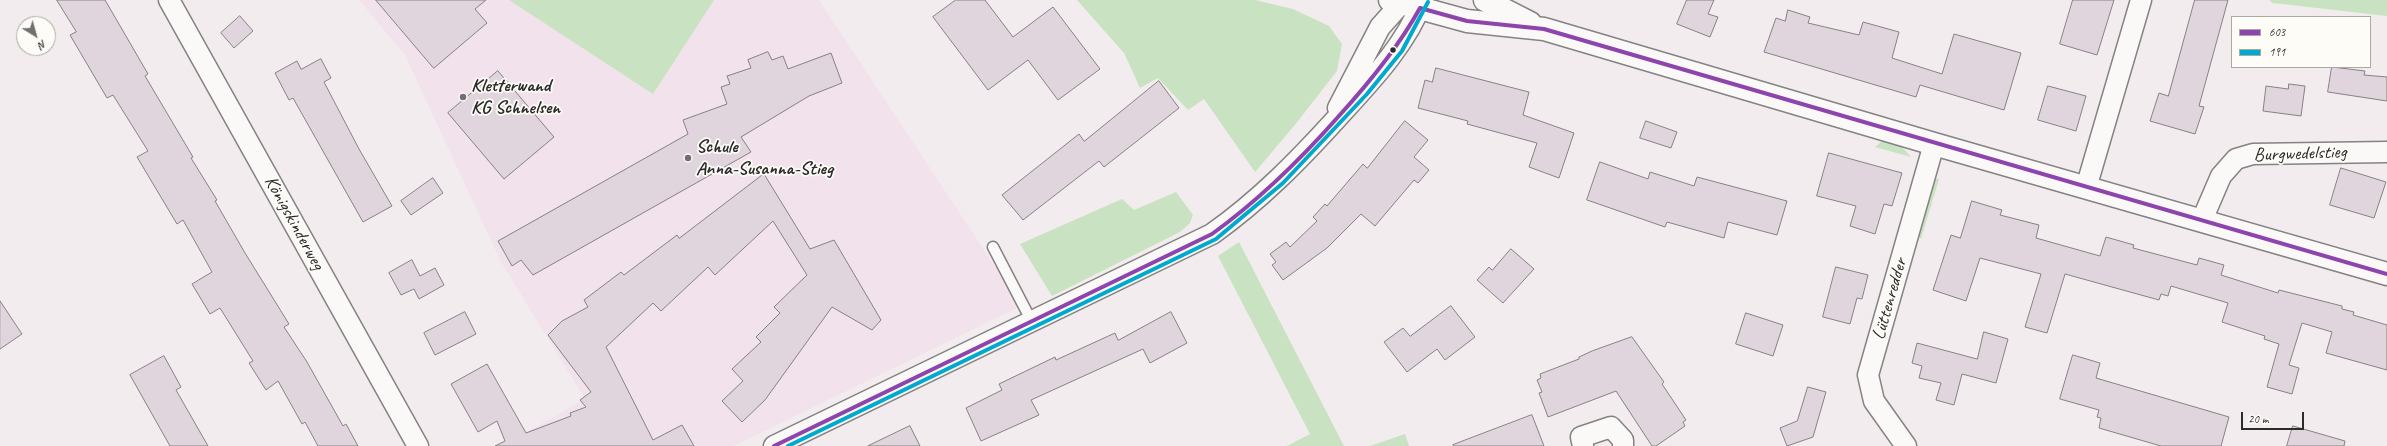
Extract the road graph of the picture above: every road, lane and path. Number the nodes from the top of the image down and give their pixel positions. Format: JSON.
{"nodes":[{"id":1,"x":169,"y":0,"type":"edge"},
{"id":2,"x":1485,"y":0,"type":"edge"},
{"id":3,"x":2141,"y":0,"type":"edge"},
{"id":4,"x":1408,"y":2,"type":"edge"},
{"id":5,"x":1544,"y":29,"type":"junction"},
{"id":6,"x":1934,"y":144,"type":"junction"},
{"id":7,"x":2387,"y":152,"type":"edge"},
{"id":8,"x":2086,"y":188,"type":"junction"},
{"id":9,"x":2202,"y":220,"type":"junction"},
{"id":10,"x":993,"y":247,"type":"dead end"},
{"id":11,"x":2387,"y":274,"type":"edge"},
{"id":12,"x":1032,"y":322,"type":"junction"},
{"id":13,"x":418,"y":446,"type":"edge"},
{"id":14,"x":774,"y":446,"type":"edge"},
{"id":15,"x":1583,"y":446,"type":"edge"},
{"id":16,"x":1623,"y":446,"type":"edge"},
{"id":17,"x":1906,"y":446,"type":"edge"}],
"edges":[{"from":1,"to":13,"type":"street","name":"Königskinderweg"},
{"from":2,"to":5,"type":"main road"},
{"from":3,"to":8,"type":"street"},
{"from":4,"to":5,"type":"main road"},
{"from":4,"to":12,"type":"street"},
{"from":5,"to":6,"type":"main road"},
{"from":6,"to":8,"type":"main road"},
{"from":6,"to":17,"type":"street","name":"Lüttenredder"},
{"from":7,"to":9,"type":"street","name":"Burgwedelstieg"},
{"from":8,"to":9,"type":"main road"},
{"from":9,"to":11,"type":"main road"},
{"from":10,"to":12,"type":"lane"},
{"from":12,"to":14,"type":"street"},
{"from":15,"to":16,"type":"street"}]}
